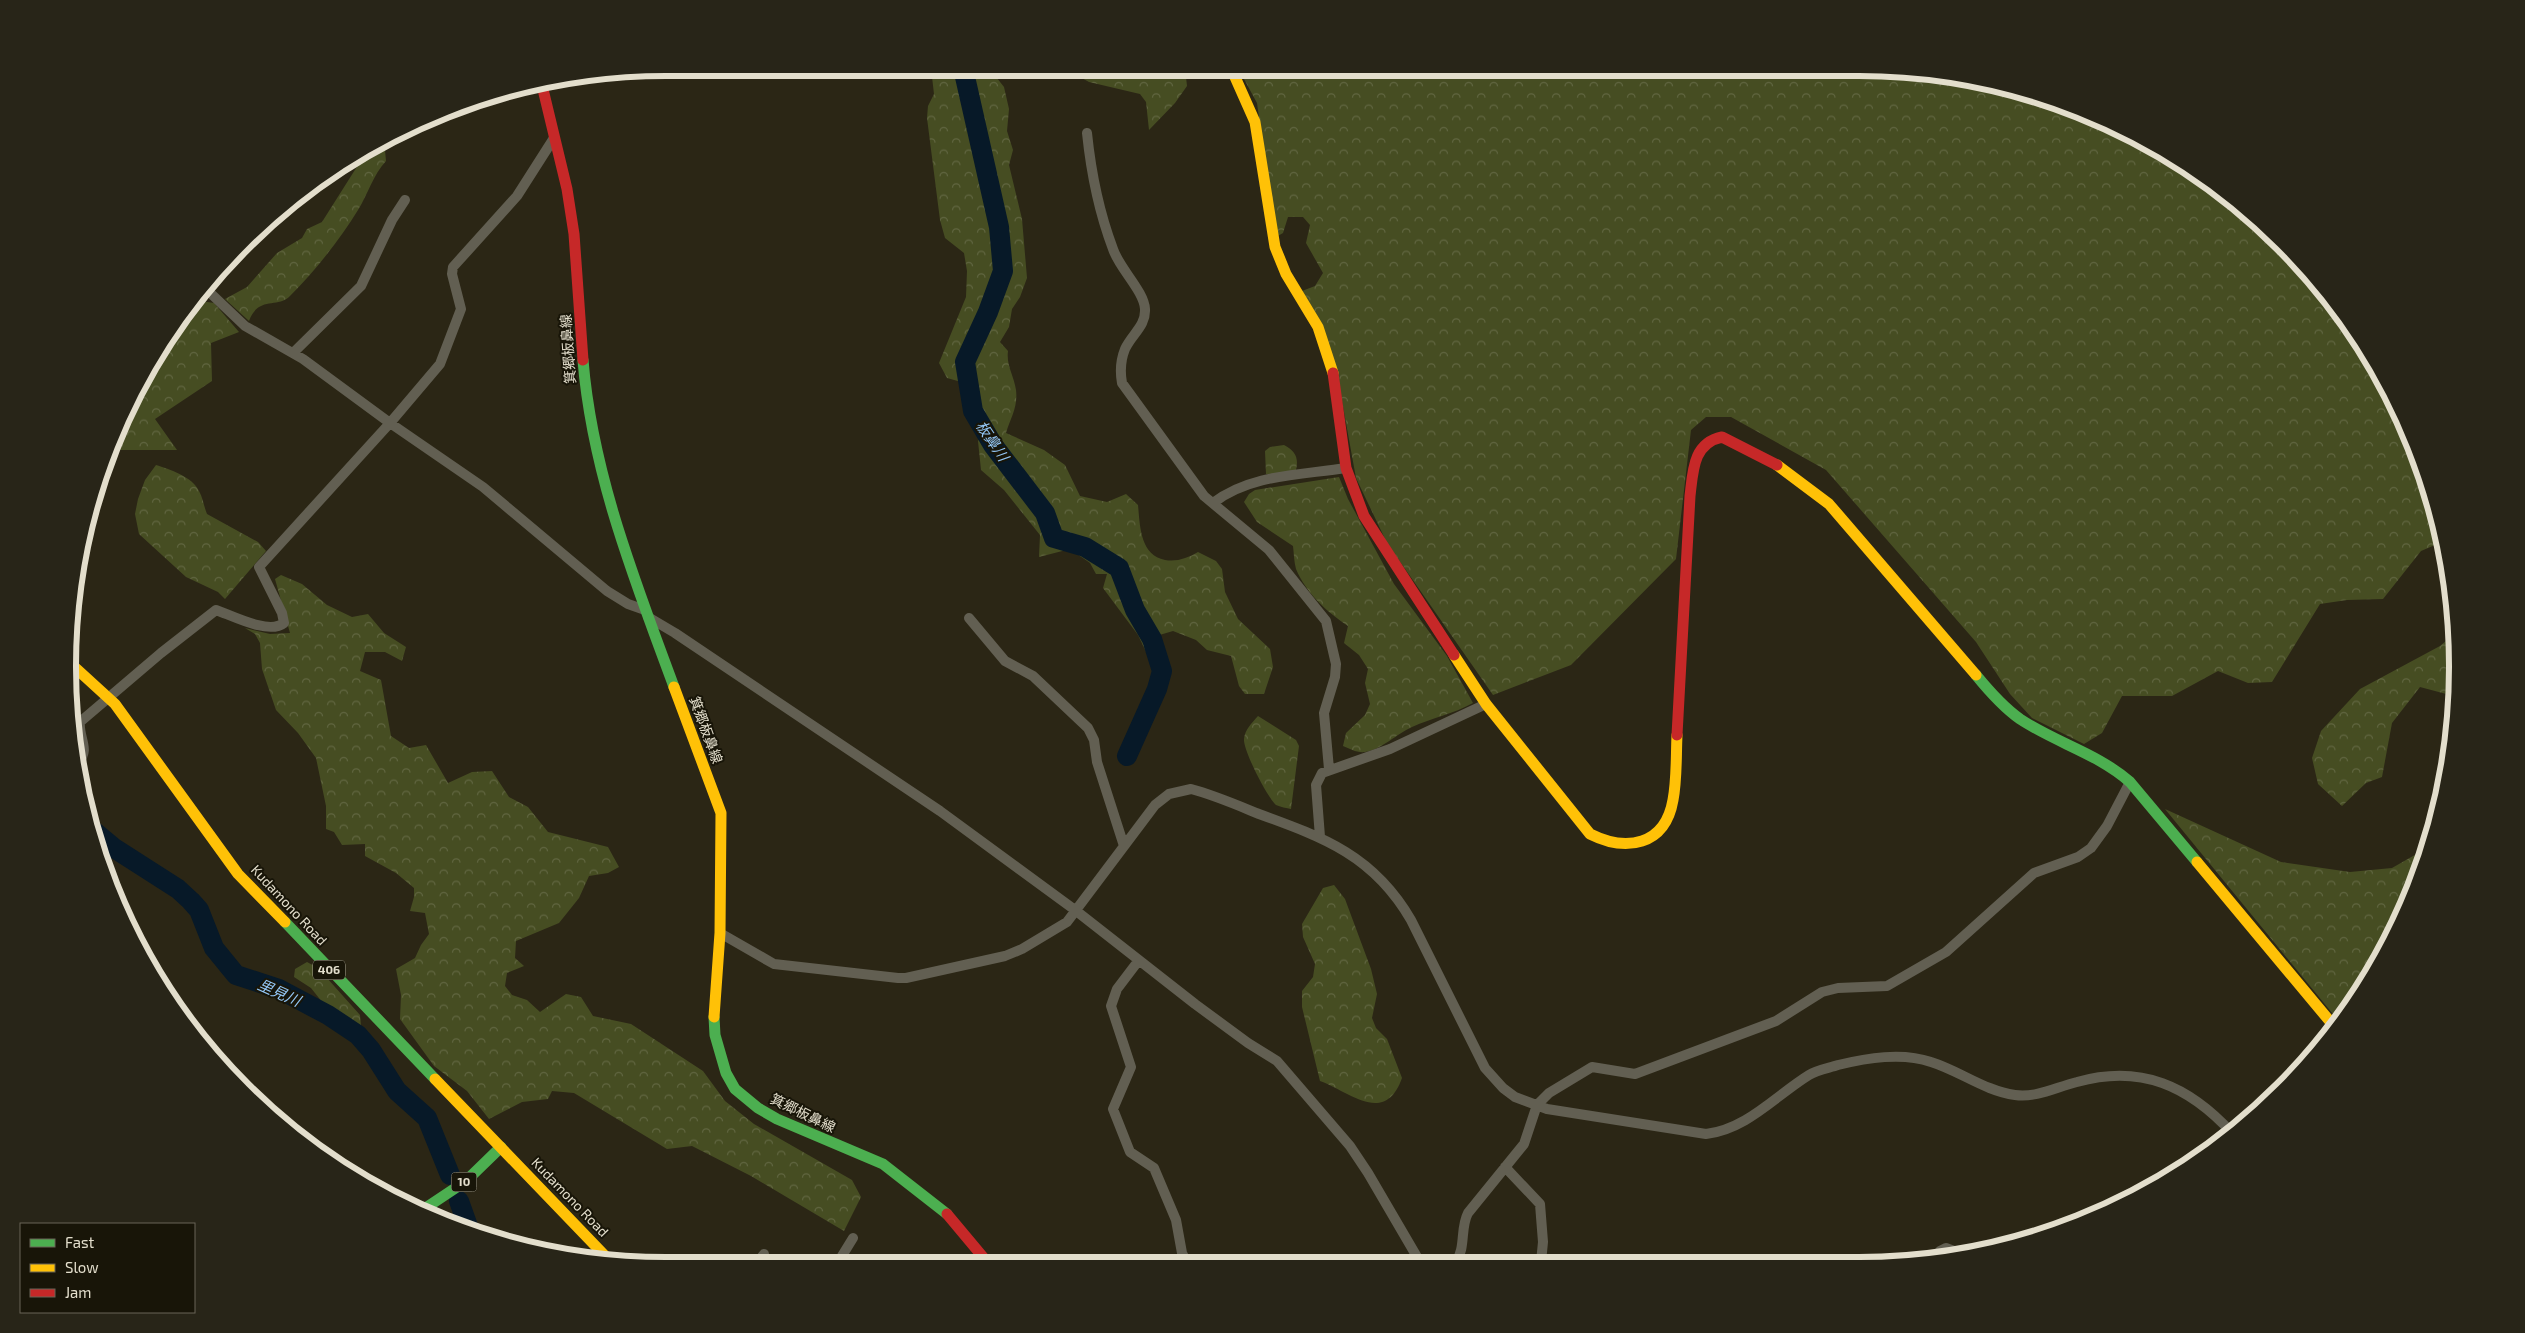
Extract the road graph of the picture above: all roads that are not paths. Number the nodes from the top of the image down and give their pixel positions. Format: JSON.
{"nodes":[{"id":1,"x":1235,"y":76,"type":"edge"},
{"id":2,"x":543,"y":90,"type":"edge"},
{"id":3,"x":1087,"y":133,"type":"dead end"},
{"id":4,"x":554,"y":138,"type":"junction"},
{"id":5,"x":406,"y":200,"type":"dead end"},
{"id":6,"x":210,"y":293,"type":"edge"},
{"id":7,"x":292,"y":353,"type":"junction"},
{"id":8,"x":390,"y":423,"type":"junction"},
{"id":9,"x":1346,"y":468,"type":"junction"},
{"id":10,"x":1213,"y":503,"type":"junction"},
{"id":11,"x":647,"y":614,"type":"junction"},
{"id":12,"x":969,"y":618,"type":"dead end"},
{"id":13,"x":76,"y":669,"type":"edge"},
{"id":14,"x":108,"y":698,"type":"junction"},
{"id":15,"x":1486,"y":704,"type":"junction"},
{"id":16,"x":80,"y":725,"type":"edge"},
{"id":17,"x":80,"y":734,"type":"edge"},
{"id":18,"x":83,"y":757,"type":"edge"},
{"id":19,"x":1329,"y":769,"type":"junction"},
{"id":20,"x":2130,"y":782,"type":"junction"},
{"id":21,"x":1320,"y":837,"type":"junction"},
{"id":22,"x":1124,"y":846,"type":"junction"},
{"id":23,"x":1075,"y":910,"type":"junction"},
{"id":24,"x":720,"y":933,"type":"junction"},
{"id":25,"x":1139,"y":960,"type":"junction"},
{"id":26,"x":2330,"y":1022,"type":"edge"},
{"id":27,"x":1537,"y":1105,"type":"junction"},
{"id":28,"x":2226,"y":1128,"type":"edge"},
{"id":29,"x":501,"y":1147,"type":"junction"},
{"id":30,"x":1505,"y":1167,"type":"junction"},
{"id":31,"x":429,"y":1206,"type":"edge"},
{"id":32,"x":853,"y":1238,"type":"dead end"},
{"id":33,"x":602,"y":1253,"type":"edge"},
{"id":34,"x":764,"y":1254,"type":"dead end"},
{"id":35,"x":762,"y":1257,"type":"edge"},
{"id":36,"x":841,"y":1257,"type":"edge"},
{"id":37,"x":983,"y":1257,"type":"edge"},
{"id":38,"x":1184,"y":1257,"type":"edge"},
{"id":39,"x":1417,"y":1257,"type":"edge"},
{"id":40,"x":1458,"y":1257,"type":"edge"},
{"id":41,"x":1542,"y":1257,"type":"edge"}],
"edges":[{"from":1,"to":9,"type":"main road"},
{"from":2,"to":4,"type":"main road","name":"箕郷板鼻線"},
{"from":3,"to":10,"type":"street"},
{"from":4,"to":8,"type":"street"},
{"from":4,"to":11,"type":"main road","name":"箕郷板鼻線"},
{"from":5,"to":7,"type":"street"},
{"from":6,"to":7,"type":"street"},
{"from":7,"to":8,"type":"street"},
{"from":8,"to":11,"type":"street"},
{"from":8,"to":14,"type":"street"},
{"from":9,"to":10,"type":"street"},
{"from":9,"to":15,"type":"main road"},
{"from":10,"to":19,"type":"street"},
{"from":11,"to":23,"type":"street"},
{"from":11,"to":24,"type":"main road","name":"箕郷板鼻線"},
{"from":12,"to":22,"type":"street"},
{"from":13,"to":14,"type":"main road","name":"Kudamono Road","number":"406"},
{"from":14,"to":16,"type":"street"},
{"from":14,"to":29,"type":"main road","name":"Kudamono Road","number":"406"},
{"from":15,"to":19,"type":"street"},
{"from":15,"to":20,"type":"main road"},
{"from":17,"to":18,"type":"street"},
{"from":19,"to":21,"type":"street"},
{"from":20,"to":26,"type":"main road"},
{"from":20,"to":27,"type":"street"},
{"from":21,"to":22,"type":"street"},
{"from":21,"to":27,"type":"street"},
{"from":22,"to":23,"type":"street"},
{"from":23,"to":24,"type":"street"},
{"from":23,"to":25,"type":"street"},
{"from":24,"to":37,"type":"main road","name":"箕郷板鼻線"},
{"from":25,"to":38,"type":"street"},
{"from":25,"to":39,"type":"street"},
{"from":27,"to":28,"type":"street"},
{"from":27,"to":30,"type":"street"},
{"from":29,"to":31,"type":"main road","number":"10"},
{"from":29,"to":33,"type":"main road","name":"Kudamono Road","number":"406"},
{"from":30,"to":40,"type":"street"},
{"from":30,"to":41,"type":"street"},
{"from":32,"to":36,"type":"street"},
{"from":34,"to":35,"type":"street"}]}
